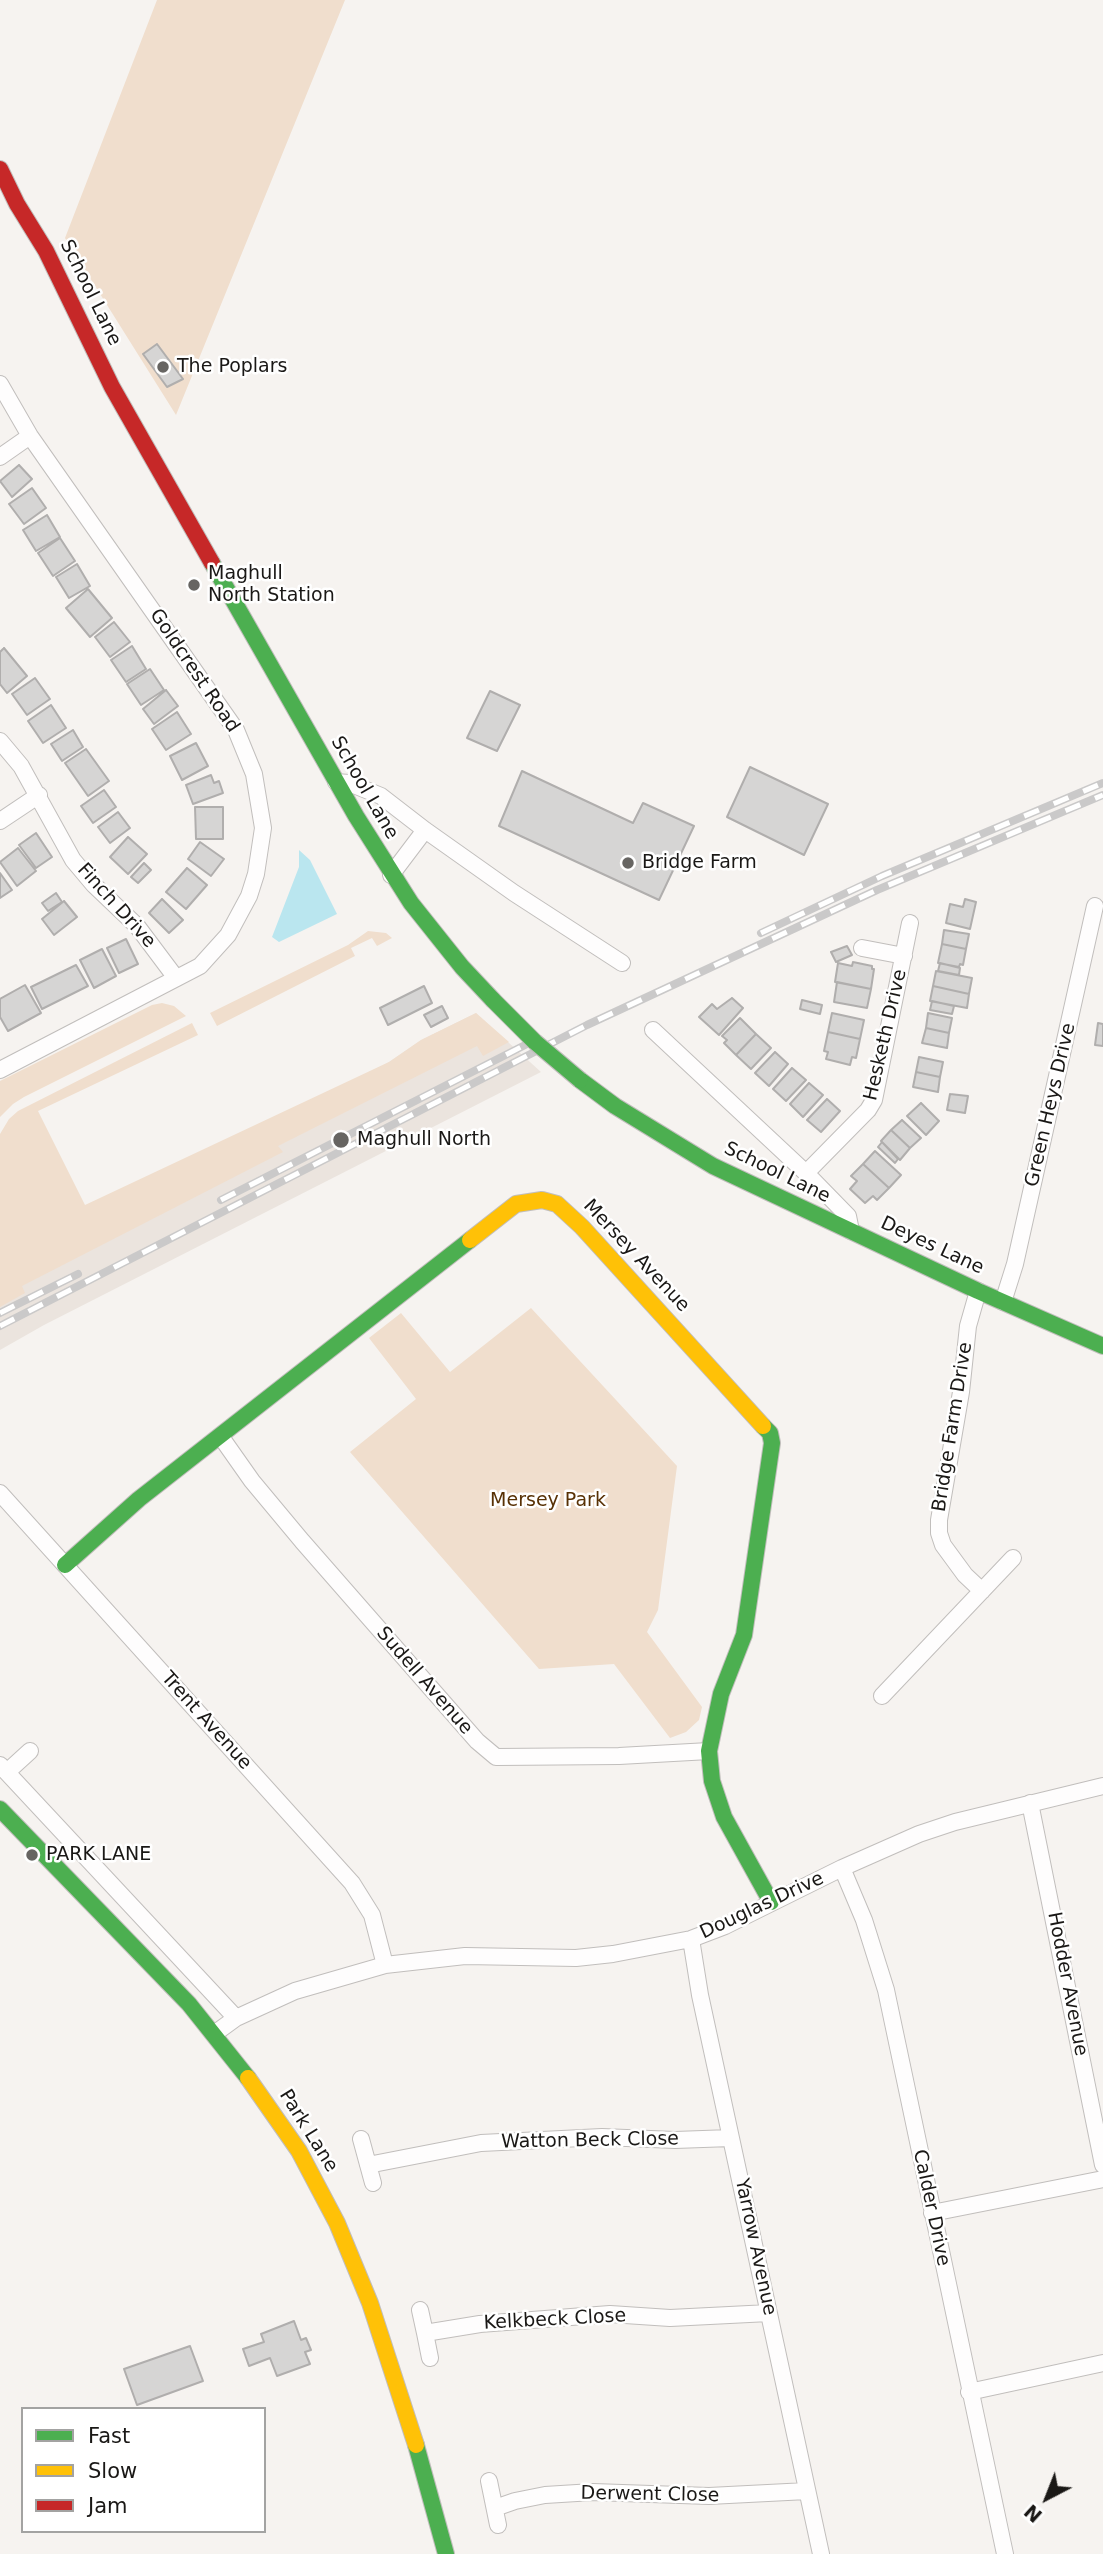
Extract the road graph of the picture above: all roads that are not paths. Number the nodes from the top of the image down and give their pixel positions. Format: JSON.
{"nodes":[{"id":1,"x":0,"y":169,"type":"edge"},
{"id":2,"x":0,"y":194,"type":"edge"},
{"id":3,"x":17,"y":204,"type":"junction"},
{"id":4,"x":0,"y":384,"type":"edge"},
{"id":5,"x":30,"y":436,"type":"junction"},
{"id":6,"x":0,"y":457,"type":"edge"},
{"id":7,"x":0,"y":741,"type":"edge"},
{"id":8,"x":337,"y":782,"type":"junction"},
{"id":9,"x":39,"y":795,"type":"junction"},
{"id":10,"x":0,"y":821,"type":"edge"},
{"id":11,"x":425,"y":830,"type":"junction"},
{"id":12,"x":391,"y":875,"type":"junction"},
{"id":13,"x":1095,"y":906,"type":"dead end"},
{"id":14,"x":910,"y":923,"type":"dead end"},
{"id":15,"x":862,"y":948,"type":"dead end"},
{"id":16,"x":904,"y":956,"type":"junction"},
{"id":17,"x":622,"y":963,"type":"dead end"},
{"id":18,"x":176,"y":978,"type":"junction"},
{"id":19,"x":653,"y":1030,"type":"dead end"},
{"id":20,"x":0,"y":1070,"type":"edge"},
{"id":21,"x":806,"y":1173,"type":"junction"},
{"id":22,"x":850,"y":1231,"type":"junction"},
{"id":23,"x":978,"y":1291,"type":"junction"},
{"id":24,"x":1003,"y":1302,"type":"junction"},
{"id":25,"x":1103,"y":1346,"type":"edge"},
{"id":26,"x":221,"y":1437,"type":"junction"},
{"id":27,"x":0,"y":1493,"type":"edge"},
{"id":28,"x":1013,"y":1558,"type":"dead end"},
{"id":29,"x":65,"y":1565,"type":"junction"},
{"id":30,"x":982,"y":1591,"type":"junction"},
{"id":31,"x":882,"y":1696,"type":"dead end"},
{"id":32,"x":30,"y":1751,"type":"dead end"},
{"id":33,"x":709,"y":1751,"type":"junction"},
{"id":34,"x":3,"y":1768,"type":"edge"},
{"id":35,"x":1103,"y":1786,"type":"edge"},
{"id":36,"x":1030,"y":1803,"type":"junction"},
{"id":37,"x":0,"y":1809,"type":"edge"},
{"id":38,"x":842,"y":1868,"type":"junction"},
{"id":39,"x":771,"y":1902,"type":"junction"},
{"id":40,"x":691,"y":1939,"type":"junction"},
{"id":41,"x":385,"y":1965,"type":"junction"},
{"id":42,"x":236,"y":2018,"type":"junction"},
{"id":43,"x":214,"y":2034,"type":"junction"},
{"id":44,"x":731,"y":2138,"type":"junction"},
{"id":45,"x":361,"y":2139,"type":"dead end"},
{"id":46,"x":368,"y":2165,"type":"junction"},
{"id":47,"x":1103,"y":2165,"type":"edge"},
{"id":48,"x":1103,"y":2179,"type":"edge"},
{"id":49,"x":373,"y":2183,"type":"dead end"},
{"id":50,"x":932,"y":2213,"type":"junction"},
{"id":51,"x":420,"y":2310,"type":"dead end"},
{"id":52,"x":769,"y":2313,"type":"junction"},
{"id":53,"x":425,"y":2333,"type":"junction"},
{"id":54,"x":430,"y":2358,"type":"dead end"},
{"id":55,"x":1103,"y":2363,"type":"edge"},
{"id":56,"x":969,"y":2392,"type":"junction"},
{"id":57,"x":489,"y":2481,"type":"dead end"},
{"id":58,"x":807,"y":2491,"type":"junction"},
{"id":59,"x":495,"y":2508,"type":"junction"},
{"id":60,"x":498,"y":2525,"type":"dead end"},
{"id":61,"x":446,"y":2554,"type":"edge"},
{"id":62,"x":821,"y":2554,"type":"edge"},
{"id":63,"x":1005,"y":2554,"type":"edge"}],
"edges":[{"from":1,"to":3,"type":"street","name":"School Lane"},
{"from":2,"to":3,"type":"street","name":"School Lane"},
{"from":3,"to":8,"type":"street","name":"School Lane"},
{"from":4,"to":5,"type":"street","name":"Goldcrest Road"},
{"from":5,"to":6,"type":"street"},
{"from":5,"to":18,"type":"street","name":"Goldcrest Road"},
{"from":7,"to":9,"type":"street","name":"Finch Drive"},
{"from":8,"to":11,"type":"street"},
{"from":8,"to":12,"type":"street","name":"School Lane"},
{"from":9,"to":10,"type":"street"},
{"from":9,"to":18,"type":"street","name":"Finch Drive"},
{"from":11,"to":12,"type":"street"},
{"from":11,"to":17,"type":"street"},
{"from":12,"to":22,"type":"street","name":"School Lane","bridge":true},
{"from":13,"to":24,"type":"street","name":"Green Heys Drive"},
{"from":14,"to":16,"type":"street","name":"Hesketh Drive"},
{"from":15,"to":16,"type":"street","name":"Hesketh Drive"},
{"from":16,"to":21,"type":"street","name":"Hesketh Drive"},
{"from":18,"to":20,"type":"street","name":"Goldcrest Road"},
{"from":19,"to":21,"type":"street","name":"Deyes Lane"},
{"from":21,"to":22,"type":"street","name":"Deyes Lane"},
{"from":22,"to":23,"type":"street","name":"Deyes Lane"},
{"from":23,"to":24,"type":"street","name":"Deyes Lane"},
{"from":23,"to":30,"type":"street","name":"Bridge Farm Drive"},
{"from":24,"to":25,"type":"street","name":"Deyes Lane"},
{"from":26,"to":29,"type":"street","name":"Mersey Avenue"},
{"from":26,"to":33,"type":"street","name":"Sudell Avenue"},
{"from":26,"to":33,"type":"street","name":"Mersey Avenue"},
{"from":27,"to":29,"type":"street","name":"Trent Avenue"},
{"from":28,"to":30,"type":"street"},
{"from":29,"to":41,"type":"street","name":"Trent Avenue"},
{"from":30,"to":31,"type":"street"},
{"from":32,"to":34,"type":"street"},
{"from":33,"to":39,"type":"street","name":"Mersey Avenue"},
{"from":34,"to":42,"type":"street"},
{"from":35,"to":36,"type":"street","name":"Douglas Drive"},
{"from":36,"to":38,"type":"street","name":"Douglas Drive"},
{"from":36,"to":47,"type":"street","name":"Hodder Avenue"},
{"from":37,"to":43,"type":"street","name":"Park Lane"},
{"from":38,"to":39,"type":"street","name":"Douglas Drive"},
{"from":38,"to":50,"type":"street","name":"Calder Drive"},
{"from":39,"to":40,"type":"street","name":"Douglas Drive"},
{"from":40,"to":41,"type":"street","name":"Douglas Drive"},
{"from":40,"to":44,"type":"street","name":"Yarrow Avenue"},
{"from":41,"to":42,"type":"street","name":"Douglas Drive"},
{"from":42,"to":43,"type":"street","name":"Douglas Drive"},
{"from":43,"to":61,"type":"street","name":"Park Lane"},
{"from":44,"to":46,"type":"street","name":"Watton Beck Close"},
{"from":44,"to":52,"type":"street","name":"Yarrow Avenue"},
{"from":45,"to":46,"type":"street"},
{"from":46,"to":49,"type":"street"},
{"from":48,"to":50,"type":"street"},
{"from":50,"to":56,"type":"street","name":"Calder Drive"},
{"from":51,"to":53,"type":"street"},
{"from":52,"to":53,"type":"street","name":"Kelkbeck Close"},
{"from":52,"to":58,"type":"street","name":"Yarrow Avenue"},
{"from":53,"to":54,"type":"street"},
{"from":55,"to":56,"type":"street"},
{"from":56,"to":63,"type":"street","name":"Calder Drive"},
{"from":57,"to":59,"type":"street"},
{"from":58,"to":59,"type":"street","name":"Derwent Close"},
{"from":58,"to":62,"type":"street","name":"Yarrow Avenue"},
{"from":59,"to":60,"type":"street"}]}
